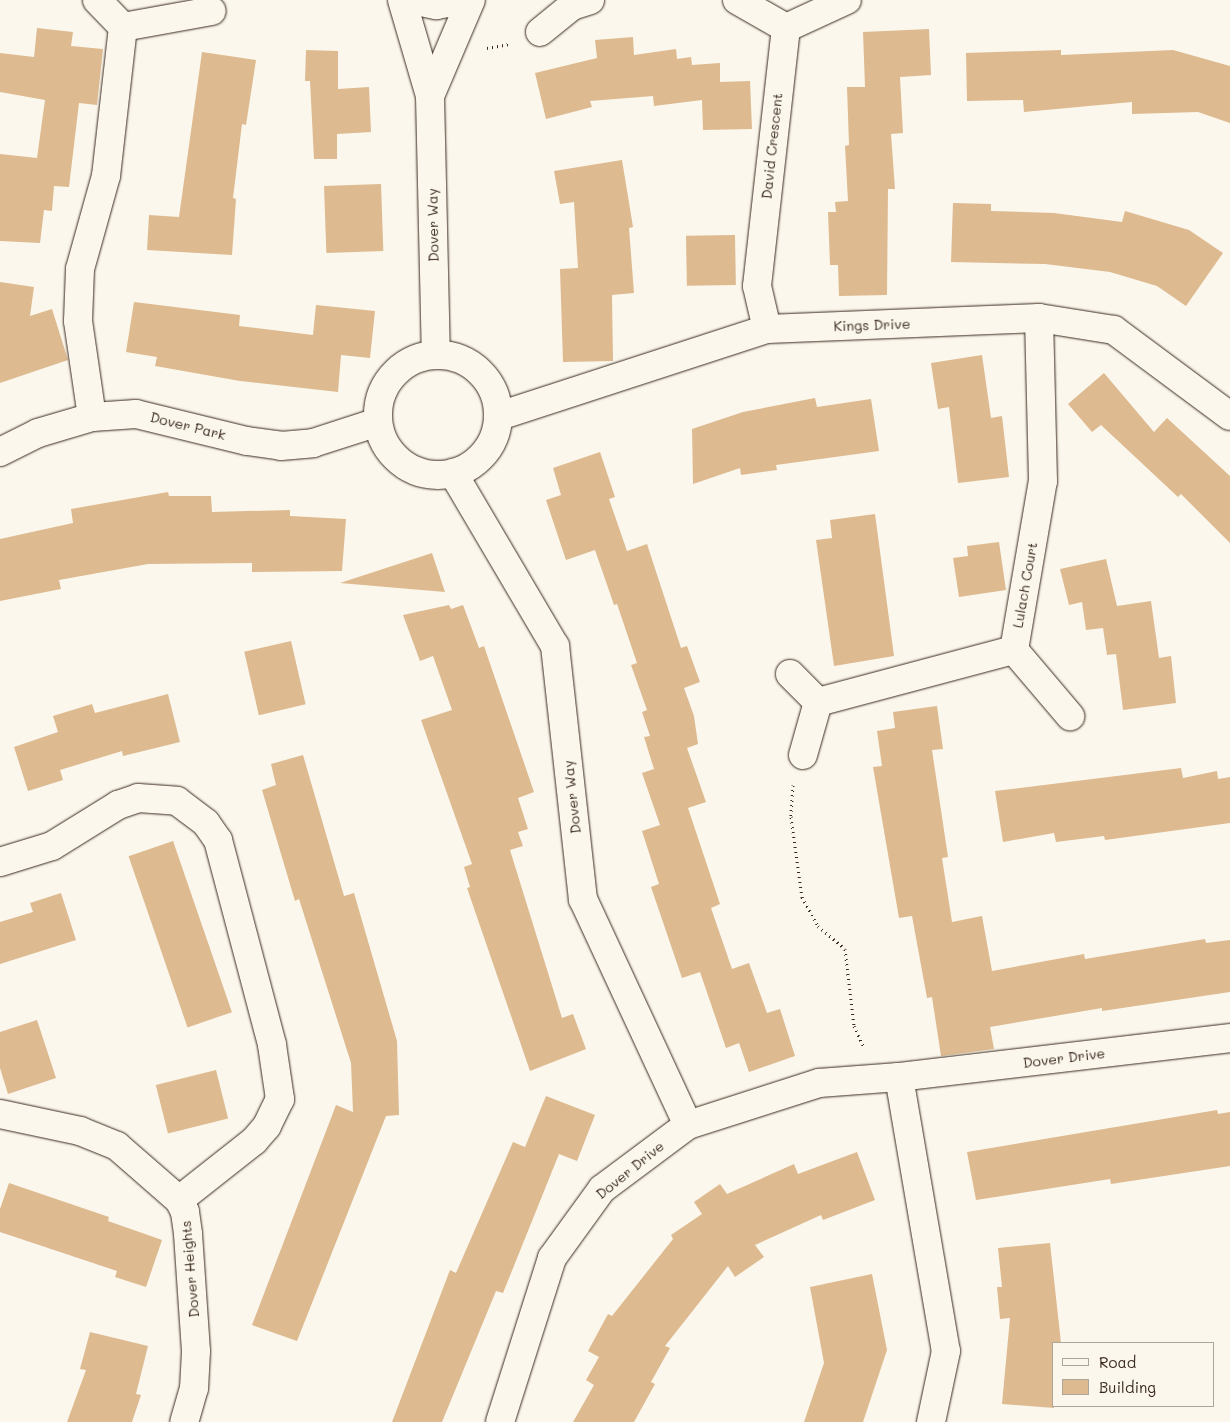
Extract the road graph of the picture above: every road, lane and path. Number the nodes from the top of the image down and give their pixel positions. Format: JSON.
{"nodes":[{"id":1,"x":97,"y":0,"type":"edge"},
{"id":2,"x":402,"y":0,"type":"edge"},
{"id":3,"x":412,"y":0,"type":"edge"},
{"id":4,"x":470,"y":0,"type":"edge"},
{"id":5,"x":590,"y":0,"type":"edge"},
{"id":6,"x":738,"y":0,"type":"edge"},
{"id":7,"x":847,"y":0,"type":"edge"},
{"id":8,"x":212,"y":11,"type":"dead end"},
{"id":9,"x":123,"y":27,"type":"junction"},
{"id":10,"x":786,"y":28,"type":"junction"},
{"id":11,"x":528,"y":35,"type":"joint"},
{"id":12,"x":450,"y":48,"type":"junction"},
{"id":13,"x":430,"y":96,"type":"junction"},
{"id":14,"x":1039,"y":318,"type":"junction"},
{"id":15,"x":767,"y":329,"type":"junction"},
{"id":16,"x":436,"y":354,"type":"junction"},
{"id":17,"x":499,"y":416,"type":"junction"},
{"id":18,"x":1230,"y":416,"type":"edge"},
{"id":19,"x":92,"y":417,"type":"junction"},
{"id":20,"x":378,"y":422,"type":"junction"},
{"id":21,"x":0,"y":452,"type":"edge"},
{"id":22,"x":453,"y":473,"type":"junction"},
{"id":23,"x":1014,"y":650,"type":"junction"},
{"id":24,"x":790,"y":674,"type":"dead end"},
{"id":25,"x":818,"y":702,"type":"junction"},
{"id":26,"x":1070,"y":716,"type":"dead end"},
{"id":27,"x":803,"y":755,"type":"joint"},
{"id":28,"x":0,"y":862,"type":"edge"},
{"id":29,"x":1230,"y":1038,"type":"edge"},
{"id":30,"x":886,"y":1078,"type":"junction"},
{"id":31,"x":0,"y":1114,"type":"edge"},
{"id":32,"x":688,"y":1126,"type":"junction"},
{"id":33,"x":179,"y":1200,"type":"junction"},
{"id":34,"x":184,"y":1422,"type":"edge"},
{"id":35,"x":500,"y":1422,"type":"edge"},
{"id":36,"x":931,"y":1422,"type":"edge"}],
"edges":[{"from":1,"to":9,"type":"street"},
{"from":2,"to":13,"type":"street"},
{"from":3,"to":4,"type":"street"},
{"from":4,"to":12,"type":"street"},
{"from":5,"to":11,"type":"street"},
{"from":6,"to":10,"type":"street"},
{"from":7,"to":10,"type":"street"},
{"from":8,"to":9,"type":"street"},
{"from":9,"to":19,"type":"street"},
{"from":10,"to":15,"type":"street","name":"David Crescent"},
{"from":11,"to":12,"type":"path"},
{"from":12,"to":13,"type":"street"},
{"from":13,"to":16,"type":"street","name":"Dover Way"},
{"from":14,"to":15,"type":"street","name":"Kings Drive"},
{"from":14,"to":18,"type":"street","name":"Kings Drive"},
{"from":14,"to":23,"type":"street","name":"Lulach Court"},
{"from":15,"to":17,"type":"street","name":"Kings Drive"},
{"from":16,"to":17,"type":"street"},
{"from":16,"to":20,"type":"street"},
{"from":17,"to":22,"type":"street"},
{"from":19,"to":20,"type":"street","name":"Dover Park"},
{"from":19,"to":21,"type":"street","name":"Dover Park"},
{"from":20,"to":22,"type":"street"},
{"from":22,"to":32,"type":"street","name":"Dover Way"},
{"from":23,"to":25,"type":"street"},
{"from":23,"to":26,"type":"street"},
{"from":24,"to":25,"type":"street"},
{"from":25,"to":27,"type":"street"},
{"from":27,"to":30,"type":"path"},
{"from":28,"to":33,"type":"street"},
{"from":29,"to":30,"type":"street","name":"Dover Drive"},
{"from":30,"to":32,"type":"street","name":"Dover Drive"},
{"from":30,"to":36,"type":"street"},
{"from":31,"to":33,"type":"street"},
{"from":32,"to":35,"type":"street","name":"Dover Drive"},
{"from":33,"to":34,"type":"street","name":"Dover Heights"}]}
